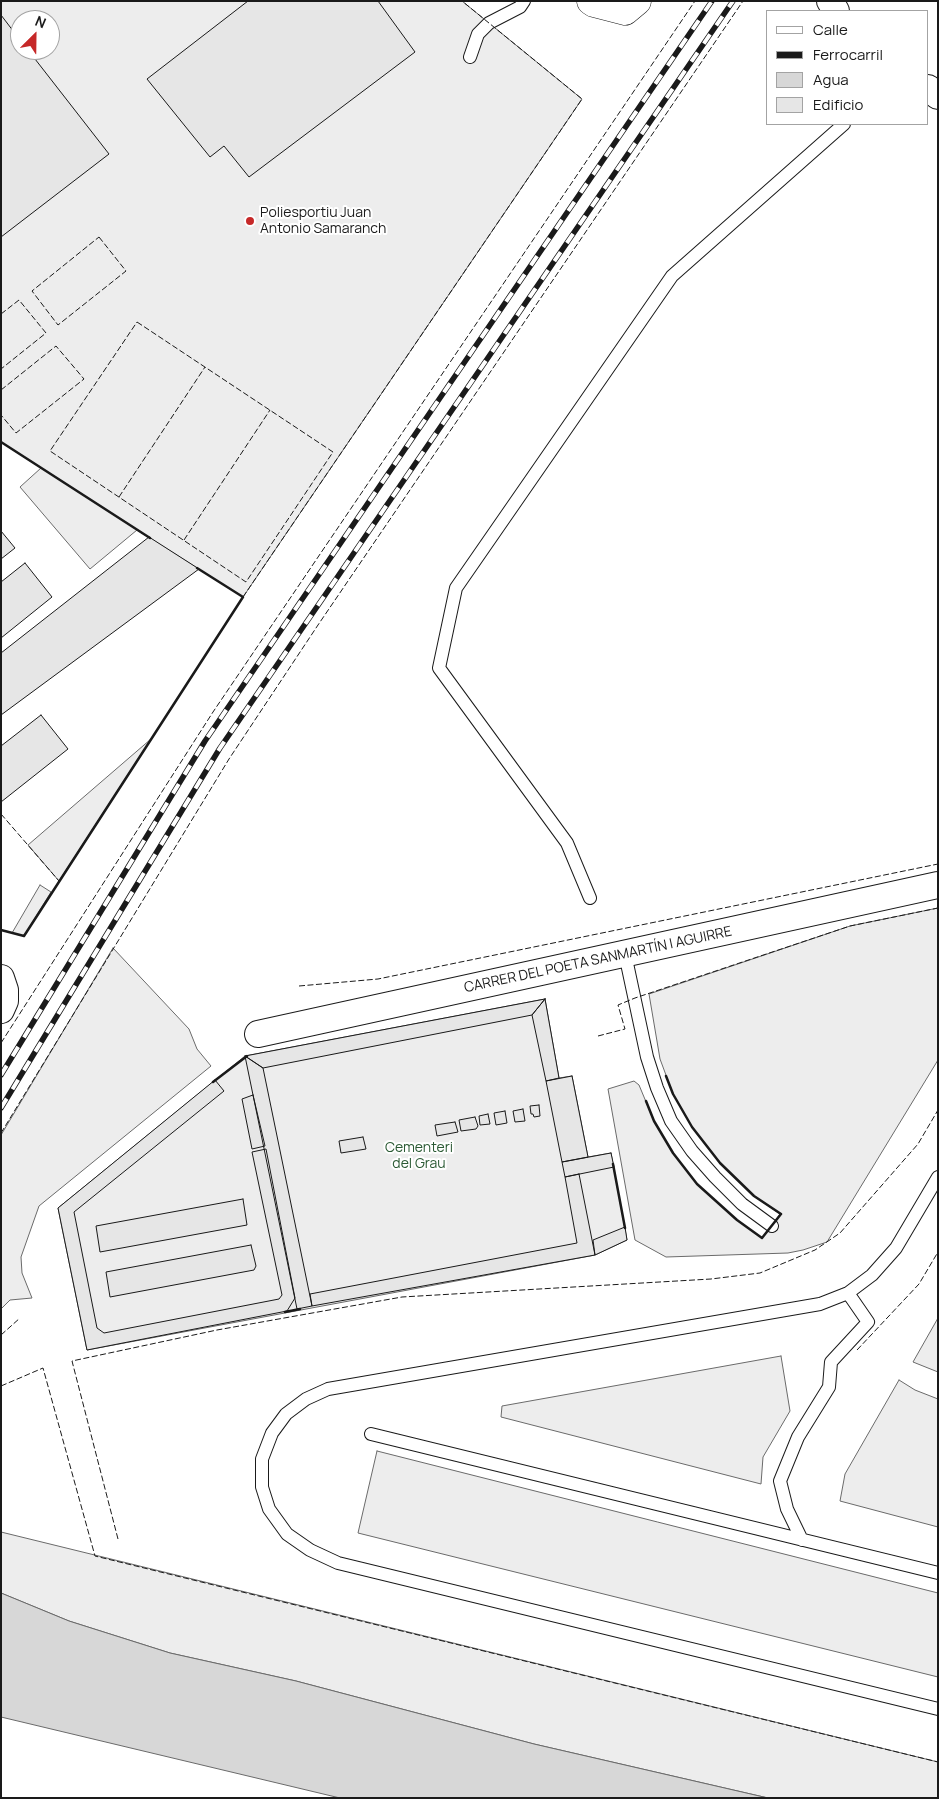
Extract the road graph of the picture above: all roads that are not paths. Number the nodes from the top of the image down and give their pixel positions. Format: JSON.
{"nodes":[{"id":1,"x":524,"y":1,"type":"edge"},
{"id":2,"x":591,"y":1,"type":"edge"},
{"id":3,"x":637,"y":1,"type":"edge"},
{"id":4,"x":470,"y":57,"type":"dead end"},
{"id":5,"x":843,"y":125,"type":"edge"},
{"id":6,"x":938,"y":885,"type":"edge"},
{"id":7,"x":590,"y":898,"type":"dead end"},
{"id":8,"x":625,"y":954,"type":"junction"},
{"id":9,"x":1,"y":978,"type":"edge"},
{"id":10,"x":1,"y":1010,"type":"edge"},
{"id":11,"x":258,"y":1034,"type":"dead end"},
{"id":12,"x":938,"y":1177,"type":"edge"},
{"id":13,"x":772,"y":1226,"type":"dead end"},
{"id":14,"x":848,"y":1293,"type":"junction"},
{"id":15,"x":371,"y":1434,"type":"dead end"},
{"id":16,"x":802,"y":1540,"type":"junction"},
{"id":17,"x":938,"y":1573,"type":"edge"},
{"id":18,"x":938,"y":1709,"type":"edge"}],
"edges":[{"from":1,"to":4,"type":"lane"},
{"from":2,"to":3,"type":"street"},
{"from":5,"to":7,"type":"lane"},
{"from":6,"to":8,"type":"street","name":"CARRER DEL POETA SANMARTÍN I AGUIRRE"},
{"from":8,"to":11,"type":"street","name":"CARRER DEL POETA SANMARTÍN I AGUIRRE"},
{"from":8,"to":13,"type":"lane"},
{"from":9,"to":10,"type":"street"},
{"from":12,"to":14,"type":"lane"},
{"from":14,"to":16,"type":"lane"},
{"from":14,"to":18,"type":"lane"},
{"from":15,"to":16,"type":"lane"},
{"from":16,"to":17,"type":"lane"}]}
